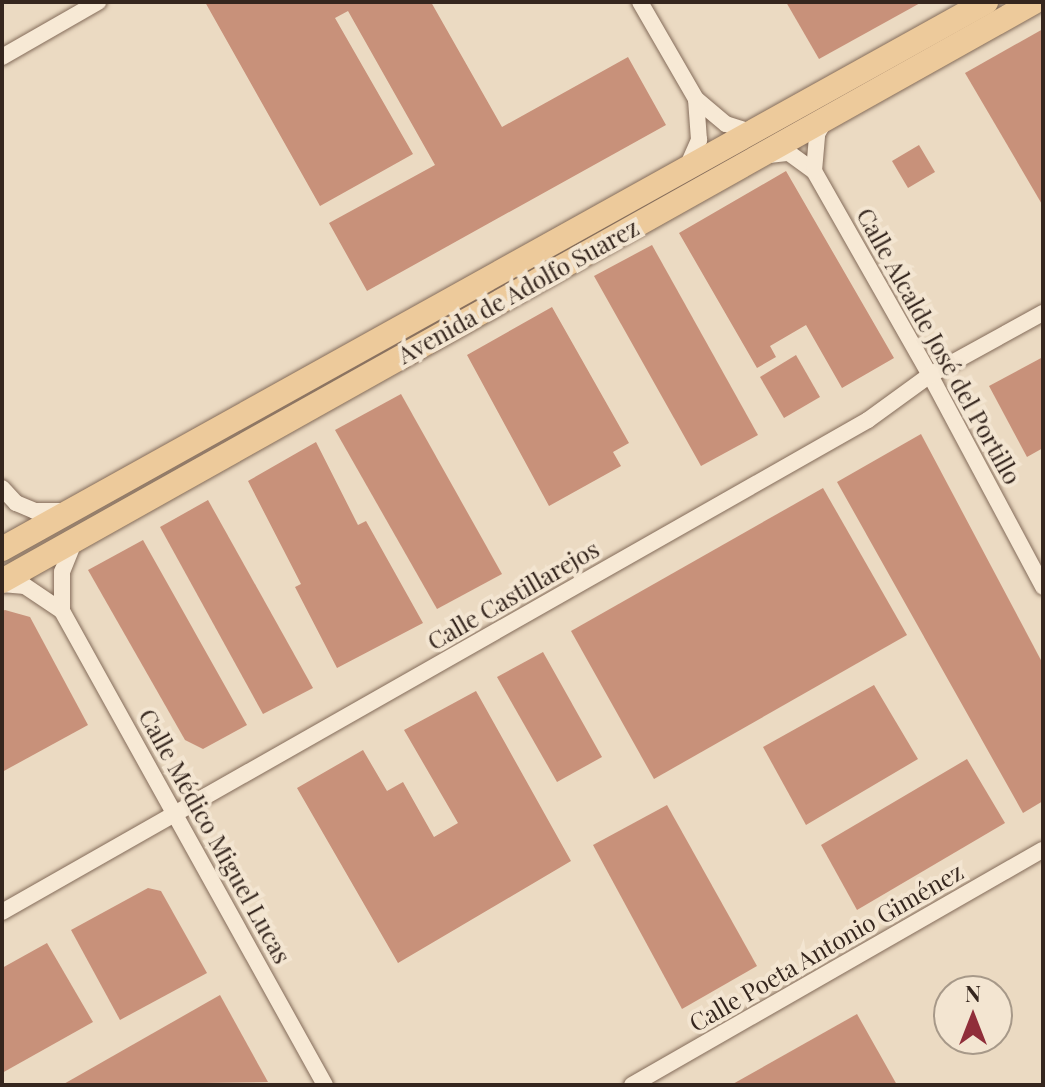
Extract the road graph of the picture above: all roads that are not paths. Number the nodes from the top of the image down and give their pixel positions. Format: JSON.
{"nodes":[{"id":1,"x":98,"y":2,"type":"edge"},
{"id":2,"x":640,"y":2,"type":"edge"},
{"id":3,"x":986,"y":2,"type":"edge"},
{"id":4,"x":1034,"y":2,"type":"edge"},
{"id":5,"x":2,"y":57,"type":"edge"},
{"id":6,"x":696,"y":99,"type":"junction"},
{"id":7,"x":827,"y":118,"type":"junction"},
{"id":8,"x":753,"y":133,"type":"junction"},
{"id":9,"x":752,"y":160,"type":"junction"},
{"id":10,"x":686,"y":167,"type":"junction"},
{"id":11,"x":814,"y":171,"type":"junction"},
{"id":12,"x":1043,"y":313,"type":"edge"},
{"id":13,"x":930,"y":375,"type":"junction"},
{"id":14,"x":2,"y":488,"type":"edge"},
{"id":15,"x":70,"y":510,"type":"junction"},
{"id":16,"x":76,"y":538,"type":"junction"},
{"id":17,"x":2,"y":549,"type":"edge"},
{"id":18,"x":2,"y":582,"type":"edge"},
{"id":19,"x":1043,"y":587,"type":"edge"},
{"id":20,"x":62,"y":611,"type":"junction"},
{"id":21,"x":176,"y":816,"type":"junction"},
{"id":22,"x":1043,"y":850,"type":"edge"},
{"id":23,"x":2,"y":912,"type":"edge"},
{"id":24,"x":325,"y":1085,"type":"edge"},
{"id":25,"x":632,"y":1085,"type":"edge"}],
"edges":[{"from":1,"to":5,"type":"street"},
{"from":2,"to":6,"type":"street"},
{"from":3,"to":8,"type":"main road","name":"Avenida de Adolfo Suarez"},
{"from":4,"to":7,"type":"main road","name":"Avenida de Adolfo Suarez"},
{"from":6,"to":8,"type":"street"},
{"from":6,"to":10,"type":"street"},
{"from":7,"to":9,"type":"main road","name":"Avenida de Adolfo Suarez"},
{"from":7,"to":11,"type":"street"},
{"from":8,"to":10,"type":"main road","name":"Avenida de Adolfo Suarez"},
{"from":9,"to":11,"type":"street"},
{"from":9,"to":16,"type":"main road","name":"Avenida de Adolfo Suarez"},
{"from":10,"to":15,"type":"main road","name":"Avenida de Adolfo Suarez"},
{"from":11,"to":13,"type":"street","name":"Calle Alcalde José del Portillo"},
{"from":12,"to":13,"type":"street","name":"Calle Castillarejos"},
{"from":13,"to":19,"type":"street","name":"Calle Alcalde José del Portillo"},
{"from":13,"to":21,"type":"street","name":"Calle Castillarejos"},
{"from":14,"to":15,"type":"street"},
{"from":15,"to":17,"type":"main road","name":"Avenida de Adolfo Suarez"},
{"from":16,"to":18,"type":"main road","name":"Avenida de Adolfo Suarez"},
{"from":16,"to":20,"type":"street"},
{"from":18,"to":20,"type":"street"},
{"from":20,"to":21,"type":"street","name":"Calle Médico Miguel Lucas"},
{"from":21,"to":23,"type":"street","name":"Calle Castillarejos"},
{"from":21,"to":24,"type":"street","name":"Calle Médico Miguel Lucas"},
{"from":22,"to":25,"type":"street","name":"Calle Poeta Antonio Giménez"}]}
